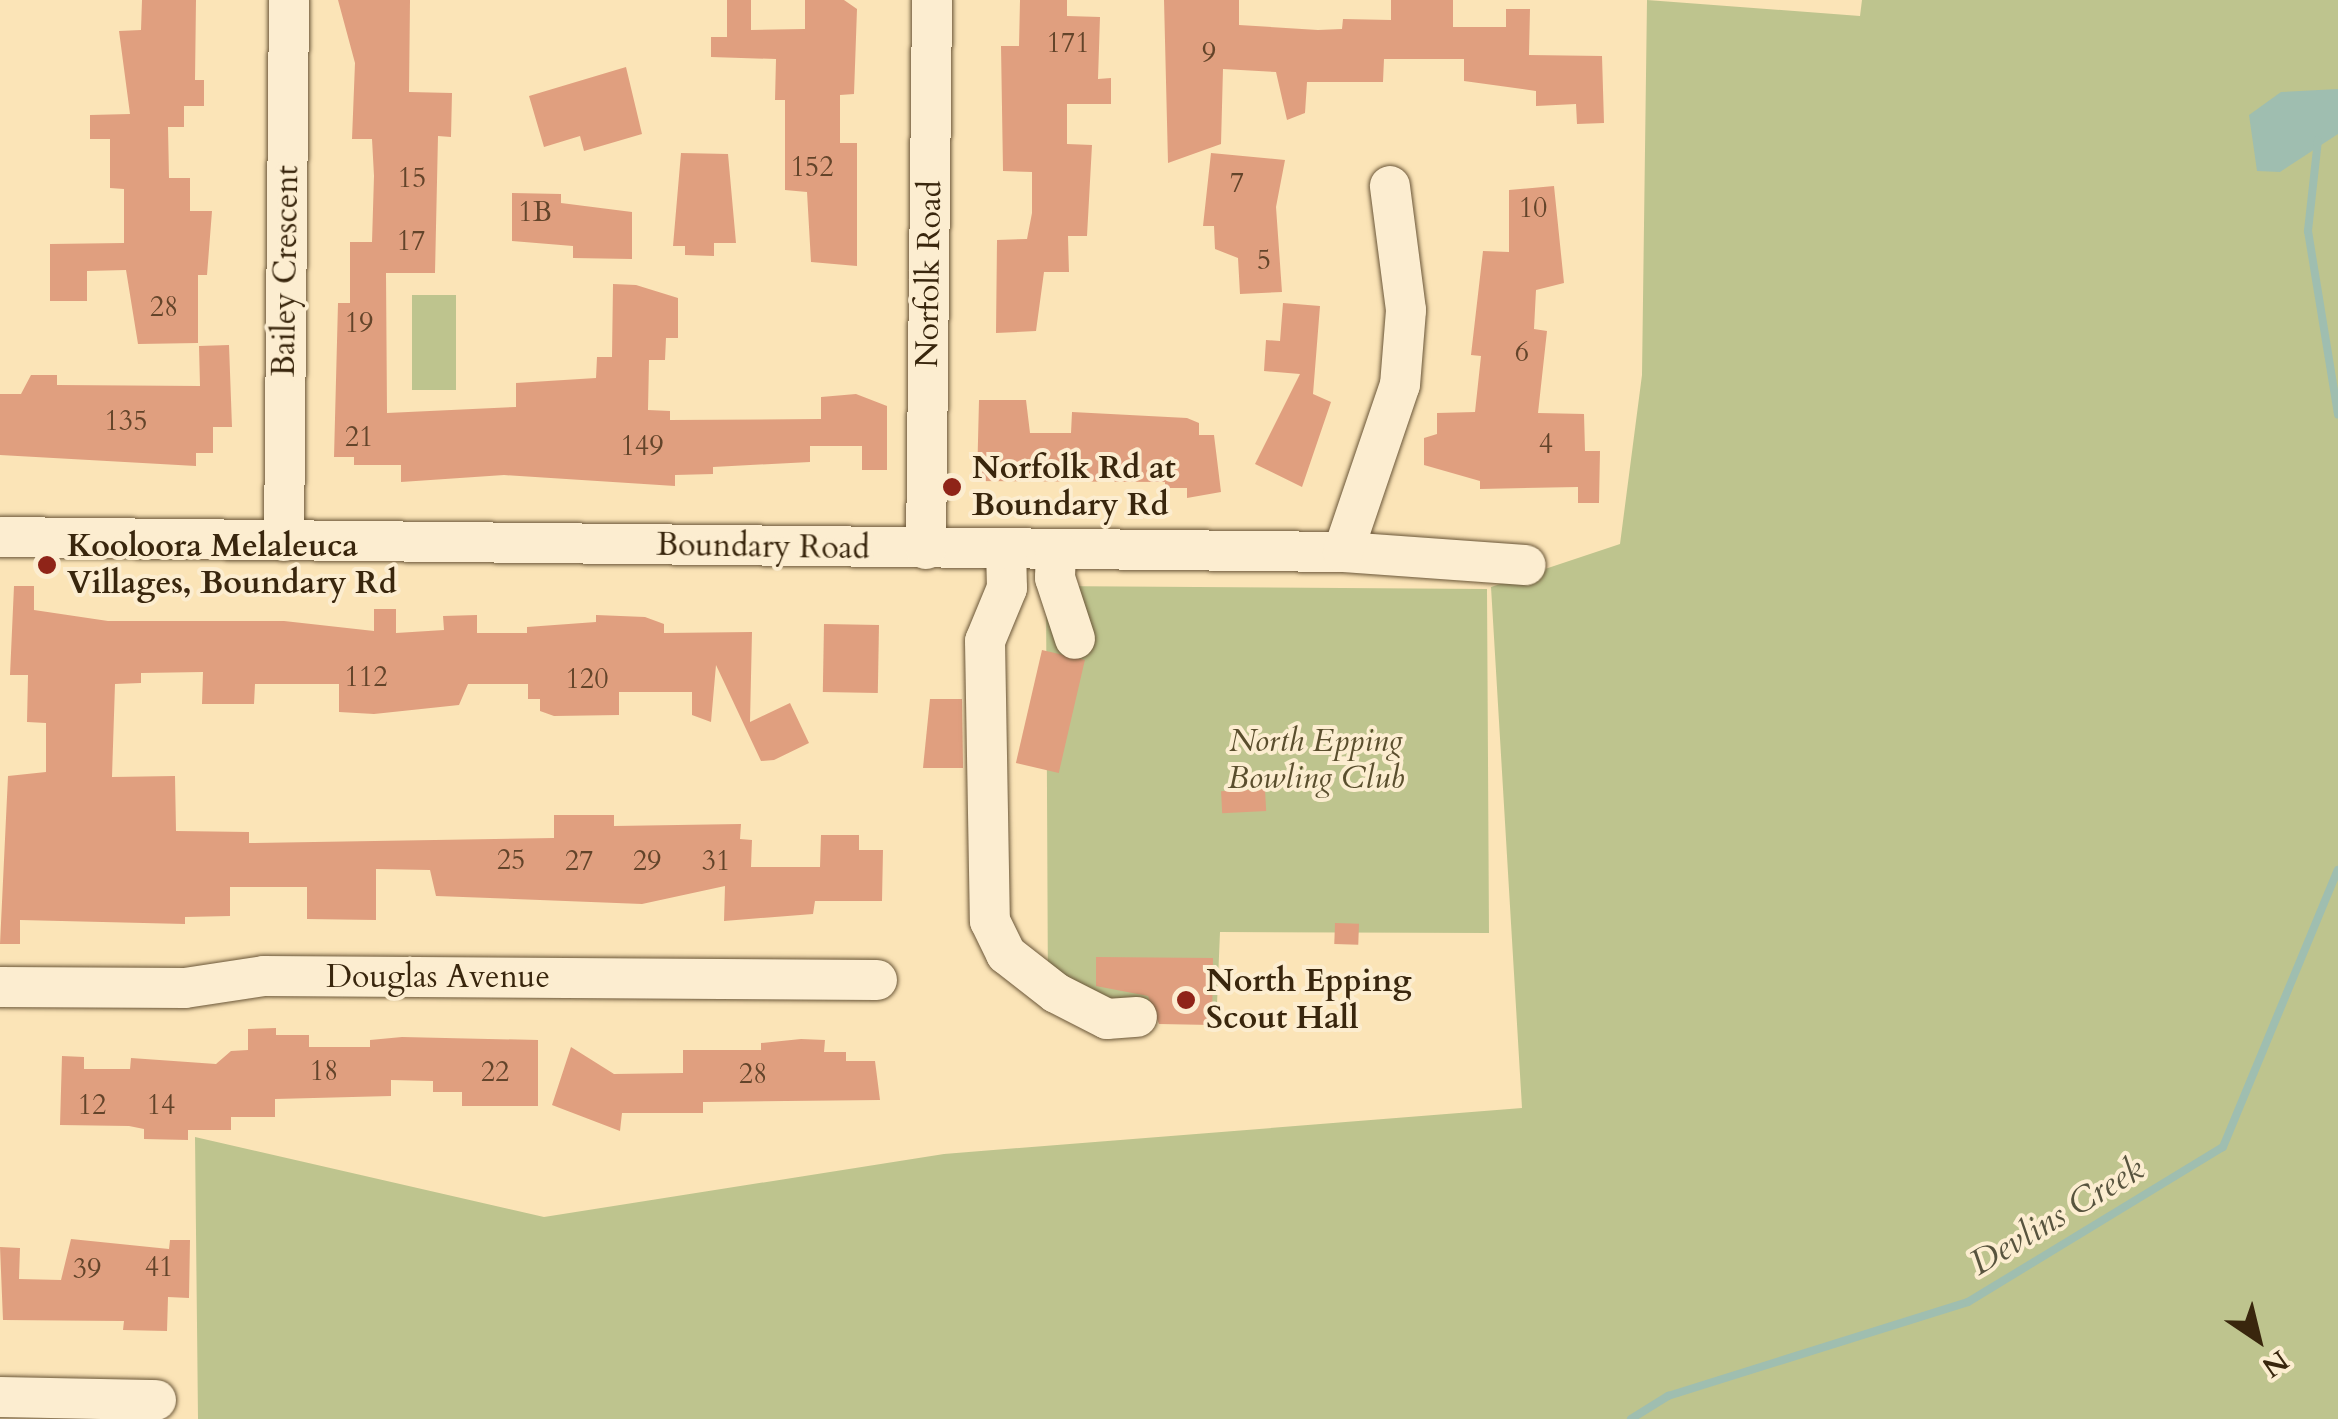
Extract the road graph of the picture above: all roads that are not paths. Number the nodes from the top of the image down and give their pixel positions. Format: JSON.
{"nodes":[{"id":1,"x":289,"y":0,"type":"edge"},
{"id":2,"x":932,"y":0,"type":"edge"},
{"id":3,"x":1390,"y":186,"type":"dead end"},
{"id":4,"x":0,"y":537,"type":"edge"},
{"id":5,"x":284,"y":542,"type":"junction"},
{"id":6,"x":1006,"y":548,"type":"junction"},
{"id":7,"x":926,"y":549,"type":"junction"},
{"id":8,"x":1056,"y":549,"type":"junction"},
{"id":9,"x":1343,"y":552,"type":"junction"},
{"id":10,"x":1526,"y":565,"type":"dead end"},
{"id":11,"x":1075,"y":639,"type":"dead end"},
{"id":12,"x":878,"y":980,"type":"dead end"},
{"id":13,"x":0,"y":987,"type":"edge"},
{"id":14,"x":1136,"y":1017,"type":"dead end"},
{"id":15,"x":0,"y":1396,"type":"edge"},
{"id":16,"x":156,"y":1400,"type":"dead end"}],
"edges":[{"from":1,"to":5,"type":"street","name":"Bailey Crescent"},
{"from":2,"to":7,"type":"street","name":"Norfolk Road"},
{"from":3,"to":9,"type":"street"},
{"from":4,"to":5,"type":"street","name":"Boundary Road"},
{"from":5,"to":7,"type":"street","name":"Boundary Road"},
{"from":6,"to":7,"type":"street","name":"Boundary Road"},
{"from":6,"to":8,"type":"street","name":"Boundary Road"},
{"from":6,"to":14,"type":"street"},
{"from":8,"to":9,"type":"street","name":"Boundary Road"},
{"from":8,"to":11,"type":"street"},
{"from":9,"to":10,"type":"street","name":"Boundary Road"},
{"from":12,"to":13,"type":"street","name":"Douglas Avenue"},
{"from":15,"to":16,"type":"street"}]}
